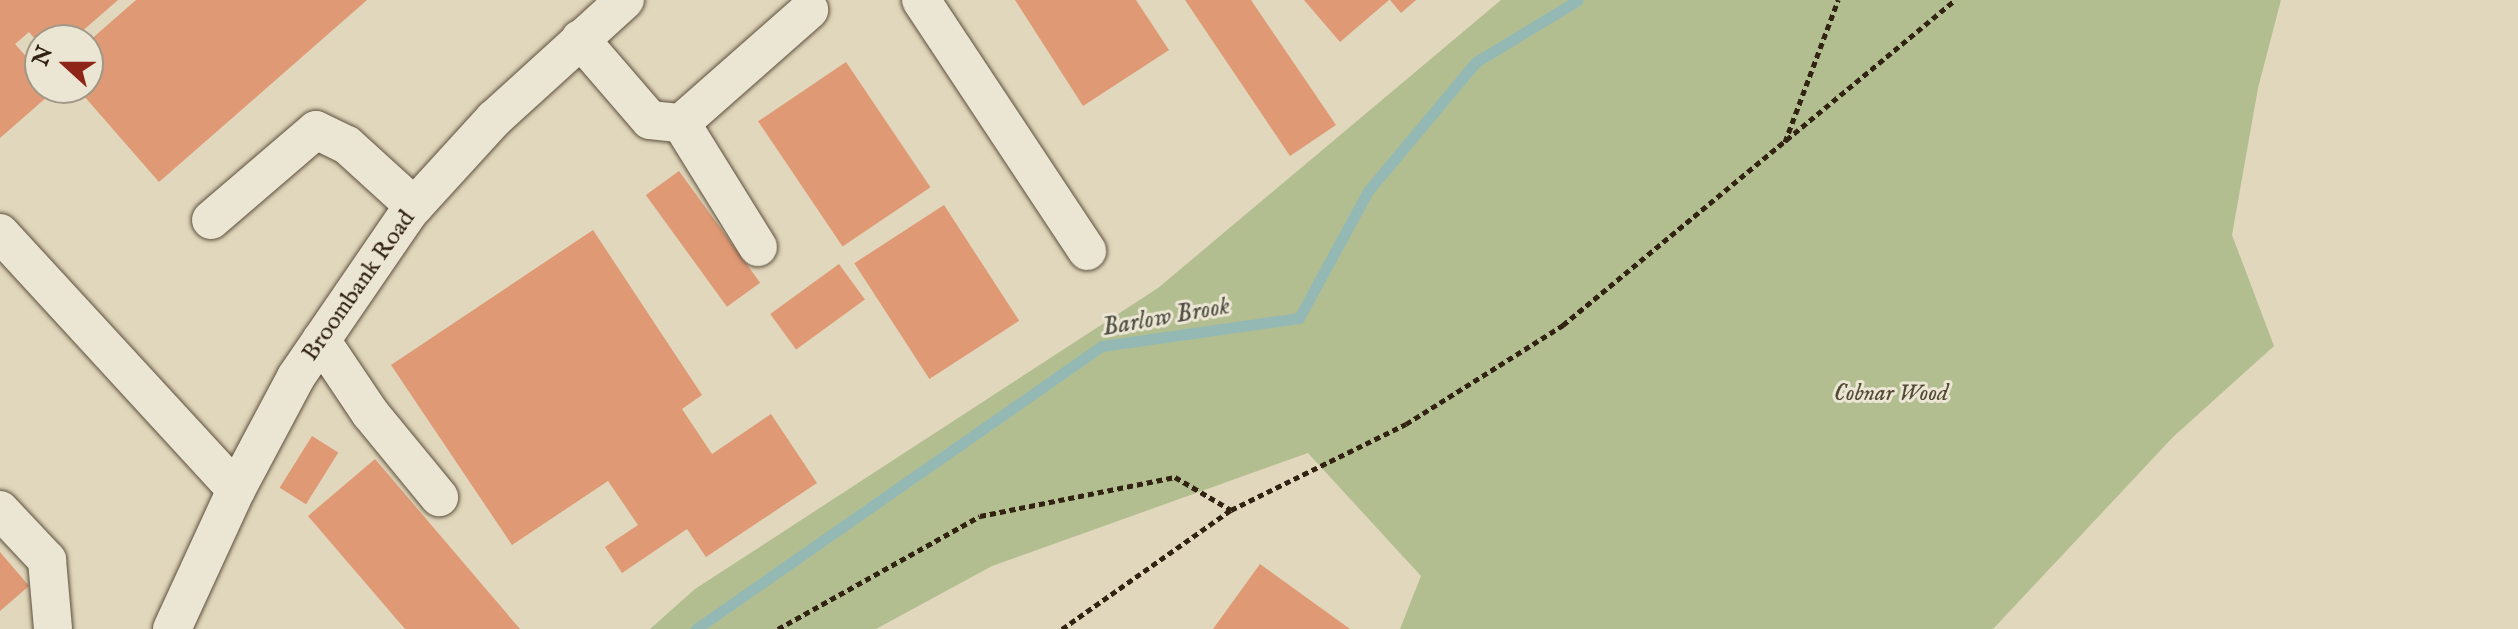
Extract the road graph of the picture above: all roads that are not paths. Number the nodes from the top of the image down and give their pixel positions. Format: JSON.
{"nodes":[{"id":1,"x":625,"y":0,"type":"edge"},
{"id":2,"x":921,"y":0,"type":"edge"},
{"id":3,"x":809,"y":10,"type":"dead end"},
{"id":4,"x":580,"y":39,"type":"junction"},
{"id":5,"x":681,"y":123,"type":"junction"},
{"id":6,"x":414,"y":206,"type":"junction"},
{"id":7,"x":211,"y":220,"type":"dead end"},
{"id":8,"x":0,"y":233,"type":"edge"},
{"id":9,"x":758,"y":247,"type":"dead end"},
{"id":10,"x":1087,"y":251,"type":"dead end"},
{"id":11,"x":321,"y":340,"type":"junction"},
{"id":12,"x":236,"y":490,"type":"junction"},
{"id":13,"x":439,"y":497,"type":"dead end"},
{"id":14,"x":0,"y":510,"type":"edge"},
{"id":15,"x":53,"y":629,"type":"edge"},
{"id":16,"x":172,"y":629,"type":"edge"}],
"edges":[{"from":1,"to":4,"type":"street","name":"Broombank Road"},
{"from":2,"to":10,"type":"street"},
{"from":3,"to":5,"type":"street"},
{"from":4,"to":5,"type":"street"},
{"from":4,"to":6,"type":"street","name":"Broombank Road"},
{"from":5,"to":9,"type":"street"},
{"from":6,"to":7,"type":"street"},
{"from":6,"to":11,"type":"street","name":"Broombank Road"},
{"from":8,"to":12,"type":"street"},
{"from":11,"to":12,"type":"street","name":"Broombank Road"},
{"from":11,"to":13,"type":"street"},
{"from":12,"to":16,"type":"street","name":"Broombank Road"},
{"from":14,"to":15,"type":"street"}]}
